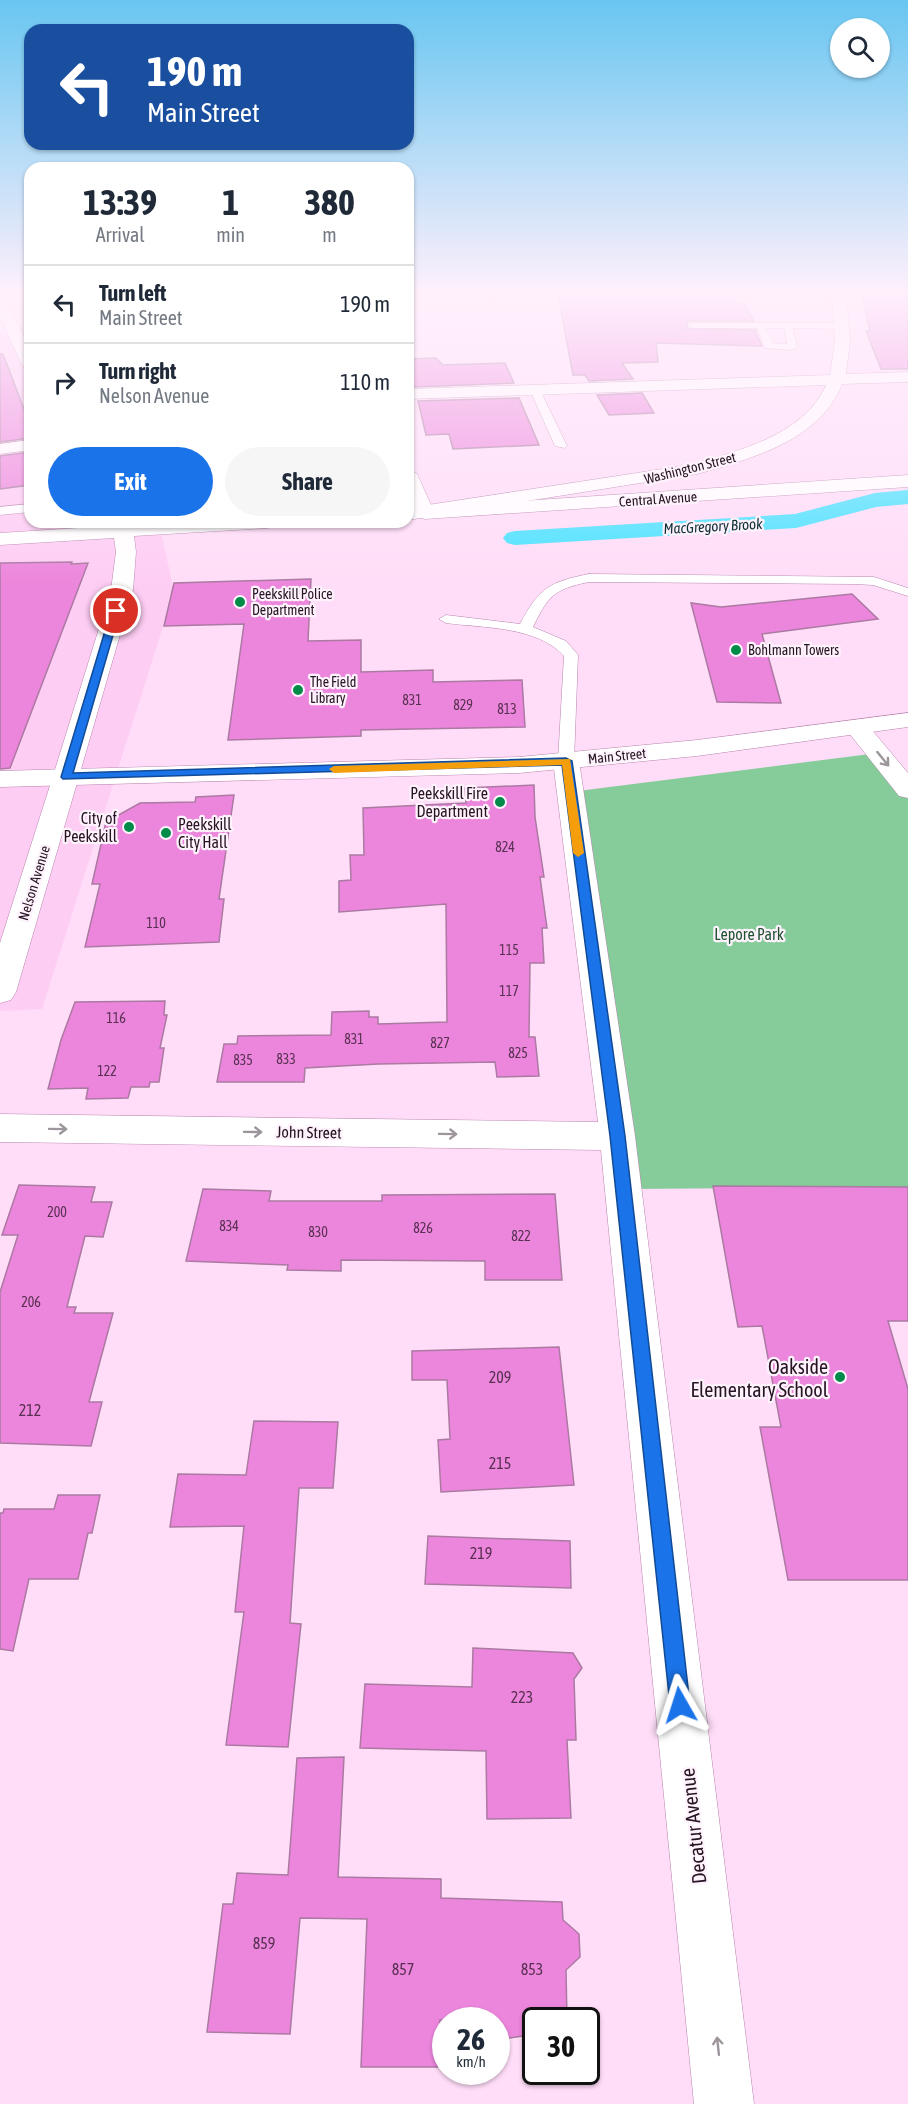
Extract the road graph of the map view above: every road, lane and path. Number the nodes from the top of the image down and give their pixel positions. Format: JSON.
{"nodes":[{"id":1,"x":530,"y":388,"type":"edge"},
{"id":2,"x":534,"y":388,"type":"edge"},
{"id":3,"x":831,"y":388,"type":"edge"},
{"id":4,"x":414,"y":394,"type":"edge"},
{"id":5,"x":24,"y":446,"type":"edge"},
{"id":6,"x":561,"y":446,"type":"dead end"},
{"id":7,"x":0,"y":449,"type":"edge"},
{"id":8,"x":908,"y":481,"type":"edge"},
{"id":9,"x":24,"y":508,"type":"edge"},
{"id":10,"x":0,"y":511,"type":"edge"},
{"id":11,"x":416,"y":513,"type":"edge"},
{"id":12,"x":102,"y":528,"type":"edge"},
{"id":13,"x":120,"y":528,"type":"edge"},
{"id":14,"x":0,"y":539,"type":"edge"},
{"id":15,"x":908,"y":592,"type":"edge"},
{"id":16,"x":446,"y":620,"type":"dead end"},
{"id":17,"x":525,"y":629,"type":"junction"},
{"id":18,"x":908,"y":720,"type":"edge"},
{"id":19,"x":857,"y":728,"type":"junction"},
{"id":20,"x":566,"y":761,"type":"junction"},
{"id":21,"x":66,"y":777,"type":"junction"},
{"id":22,"x":0,"y":779,"type":"edge"},
{"id":23,"x":908,"y":790,"type":"edge"},
{"id":24,"x":0,"y":992,"type":"edge"},
{"id":25,"x":0,"y":1128,"type":"edge"},
{"id":26,"x":617,"y":1136,"type":"junction"},
{"id":27,"x":724,"y":2104,"type":"edge"}],
"edges":[{"from":1,"to":4,"type":"street"},
{"from":2,"to":6,"type":"lane"},
{"from":3,"to":11,"type":"street","name":"Washington Street"},
{"from":5,"to":7,"type":"street"},
{"from":8,"to":11,"type":"street","name":"Central Avenue"},
{"from":9,"to":10,"type":"lane"},
{"from":12,"to":14,"type":"street"},
{"from":13,"to":21,"type":"street","name":"Nelson Avenue"},
{"from":15,"to":17,"type":"lane"},
{"from":16,"to":17,"type":"lane"},
{"from":17,"to":20,"type":"lane"},
{"from":18,"to":19,"type":"street","name":"Main Street"},
{"from":19,"to":20,"type":"street","name":"Main Street"},
{"from":19,"to":23,"type":"street","one_way":true},
{"from":20,"to":21,"type":"street","name":"Main Street"},
{"from":20,"to":26,"type":"street","name":"Decatur Avenue"},
{"from":21,"to":22,"type":"street","name":"Main Street"},
{"from":21,"to":24,"type":"street","name":"Nelson Avenue"},
{"from":25,"to":26,"type":"street","name":"John Street","one_way":true},
{"from":27,"to":26,"type":"street","name":"Decatur Avenue","one_way":true}]}
